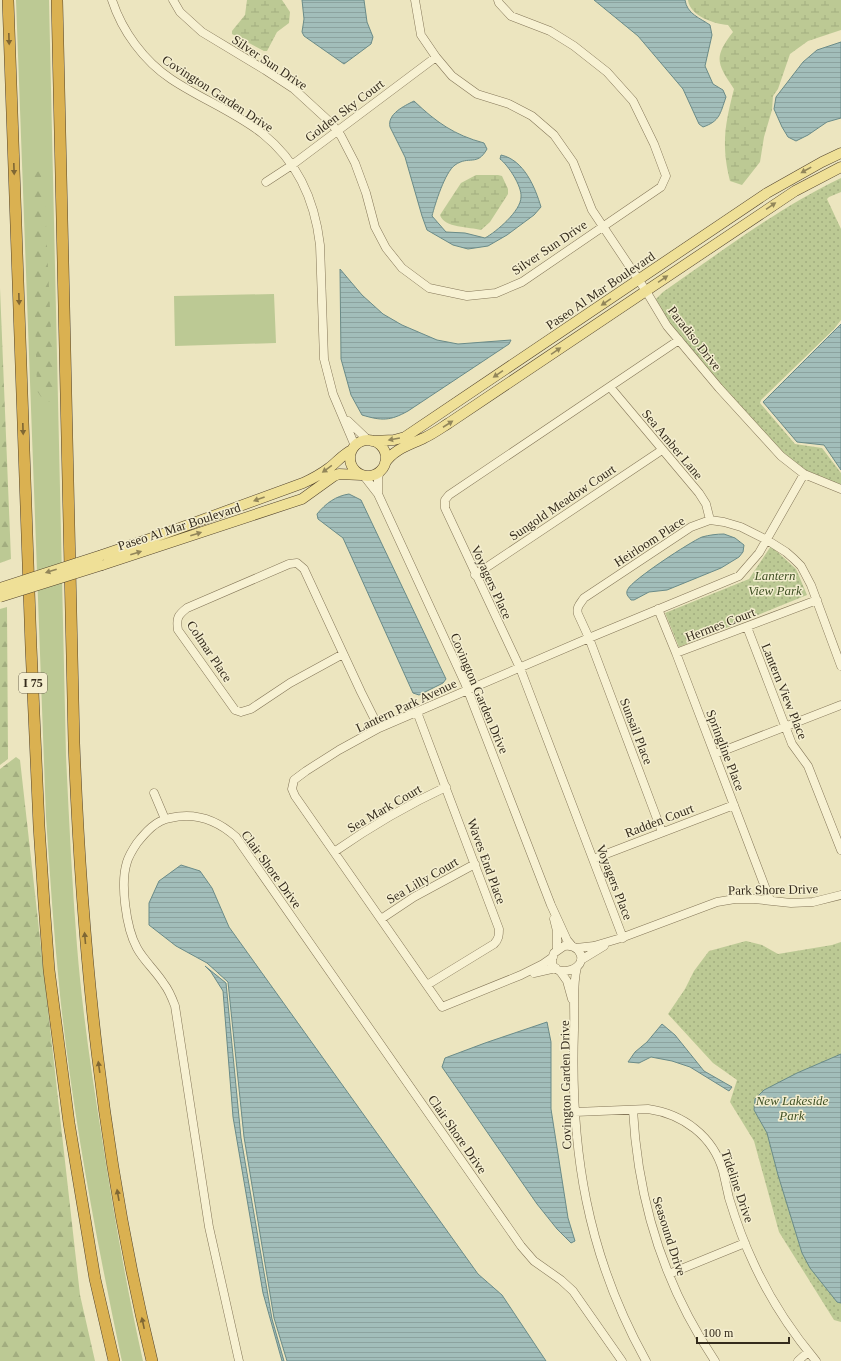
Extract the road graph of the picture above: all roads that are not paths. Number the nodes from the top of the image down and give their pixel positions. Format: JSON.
{"nodes":[{"id":1,"x":8,"y":0,"type":"edge"},
{"id":2,"x":57,"y":0,"type":"edge"},
{"id":3,"x":112,"y":0,"type":"edge"},
{"id":4,"x":173,"y":0,"type":"edge"},
{"id":5,"x":415,"y":0,"type":"edge"},
{"id":6,"x":498,"y":0,"type":"edge"},
{"id":7,"x":436,"y":57,"type":"junction"},
{"id":8,"x":337,"y":131,"type":"junction"},
{"id":9,"x":841,"y":153,"type":"edge"},
{"id":10,"x":292,"y":165,"type":"junction"},
{"id":11,"x":841,"y":167,"type":"edge"},
{"id":12,"x":266,"y":182,"type":"dead end"},
{"id":13,"x":603,"y":226,"type":"junction"},
{"id":14,"x":639,"y":280,"type":"junction"},
{"id":15,"x":646,"y":290,"type":"junction"},
{"id":16,"x":679,"y":340,"type":"junction"},
{"id":17,"x":610,"y":387,"type":"junction"},
{"id":18,"x":343,"y":416,"type":"junction"},
{"id":19,"x":370,"y":440,"type":"junction"},
{"id":20,"x":353,"y":448,"type":"junction"},
{"id":21,"x":662,"y":450,"type":"junction"},
{"id":22,"x":383,"y":467,"type":"junction"},
{"id":23,"x":804,"y":474,"type":"junction"},
{"id":24,"x":363,"y":475,"type":"junction"},
{"id":25,"x":841,"y":489,"type":"edge"},
{"id":26,"x":378,"y":494,"type":"junction"},
{"id":27,"x":710,"y":520,"type":"junction"},
{"id":28,"x":767,"y":540,"type":"junction"},
{"id":29,"x":475,"y":575,"type":"junction"},
{"id":30,"x":0,"y":588,"type":"edge"},
{"id":31,"x":0,"y":598,"type":"edge"},
{"id":32,"x":817,"y":600,"type":"junction"},
{"id":33,"x":658,"y":609,"type":"junction"},
{"id":34,"x":747,"y":627,"type":"junction"},
{"id":35,"x":589,"y":638,"type":"junction"},
{"id":36,"x":676,"y":653,"type":"junction"},
{"id":37,"x":343,"y":654,"type":"junction"},
{"id":38,"x":841,"y":666,"type":"edge"},
{"id":39,"x":520,"y":668,"type":"junction"},
{"id":40,"x":468,"y":690,"type":"junction"},
{"id":41,"x":841,"y":705,"type":"edge"},
{"id":42,"x":417,"y":712,"type":"junction"},
{"id":43,"x":786,"y":727,"type":"junction"},
{"id":44,"x":379,"y":728,"type":"junction"},
{"id":45,"x":715,"y":754,"type":"junction"},
{"id":46,"x":446,"y":787,"type":"junction"},
{"id":47,"x":154,"y":793,"type":"dead end"},
{"id":48,"x":734,"y":805,"type":"junction"},
{"id":49,"x":165,"y":819,"type":"junction"},
{"id":50,"x":662,"y":832,"type":"junction"},
{"id":51,"x":841,"y":850,"type":"edge"},
{"id":52,"x":334,"y":852,"type":"junction"},
{"id":53,"x":593,"y":859,"type":"junction"},
{"id":54,"x":475,"y":864,"type":"junction"},
{"id":55,"x":841,"y":895,"type":"edge"},
{"id":56,"x":770,"y":900,"type":"junction"},
{"id":57,"x":551,"y":905,"type":"junction"},
{"id":58,"x":381,"y":919,"type":"junction"},
{"id":59,"x":619,"y":939,"type":"junction"},
{"id":60,"x":574,"y":947,"type":"junction"},
{"id":61,"x":555,"y":953,"type":"junction"},
{"id":62,"x":579,"y":963,"type":"junction"},
{"id":63,"x":558,"y":970,"type":"junction"},
{"id":64,"x":521,"y":975,"type":"junction"},
{"id":65,"x":427,"y":986,"type":"junction"},
{"id":66,"x":575,"y":1011,"type":"junction"},
{"id":67,"x":632,"y":1110,"type":"junction"},
{"id":68,"x":575,"y":1112,"type":"junction"},
{"id":69,"x":745,"y":1243,"type":"junction"},
{"id":70,"x":669,"y":1274,"type":"junction"},
{"id":71,"x":808,"y":1352,"type":"junction"},
{"id":72,"x":114,"y":1361,"type":"edge"},
{"id":73,"x":152,"y":1361,"type":"edge"},
{"id":74,"x":239,"y":1361,"type":"edge"},
{"id":75,"x":622,"y":1361,"type":"edge"},
{"id":76,"x":646,"y":1361,"type":"edge"},
{"id":77,"x":714,"y":1361,"type":"edge"},
{"id":78,"x":798,"y":1361,"type":"edge"},
{"id":79,"x":816,"y":1361,"type":"edge"}],
"edges":[{"from":1,"to":72,"type":"highway","number":"I 75","one_way":true},
{"from":73,"to":2,"type":"highway","one_way":true},
{"from":3,"to":10,"type":"street","name":"Covington Garden Drive"},
{"from":4,"to":8,"type":"street","name":"Silver Sun Drive"},
{"from":5,"to":7,"type":"street","name":"Paradiso Drive"},
{"from":6,"to":13,"type":"street","name":"Silver Sun Drive"},
{"from":7,"to":8,"type":"street","name":"Golden Sky Court"},
{"from":7,"to":13,"type":"street","name":"Paradiso Drive"},
{"from":8,"to":10,"type":"street","name":"Golden Sky Court"},
{"from":8,"to":13,"type":"street","name":"Silver Sun Drive"},
{"from":9,"to":14,"type":"main road","name":"Paseo Al Mar Boulevard","one_way":true},
{"from":10,"to":12,"type":"street","name":"Golden Sky Court"},
{"from":10,"to":18,"type":"street","name":"Covington Garden Drive"},
{"from":15,"to":11,"type":"main road","name":"Paseo Al Mar Boulevard","one_way":true},
{"from":13,"to":14,"type":"street","name":"Paradiso Drive"},
{"from":14,"to":15,"type":"street","name":"Paradiso Drive"},
{"from":14,"to":19,"type":"main road","name":"Paseo Al Mar Boulevard","one_way":true},
{"from":15,"to":16,"type":"street","name":"Paradiso Drive"},
{"from":22,"to":15,"type":"main road","name":"Paseo Al Mar Boulevard","one_way":true},
{"from":16,"to":17,"type":"street","name":"Voyagers Place"},
{"from":16,"to":23,"type":"street","name":"Paradiso Drive"},
{"from":17,"to":21,"type":"street","name":"Sea Amber Lane"},
{"from":17,"to":29,"type":"street","name":"Voyagers Place"},
{"from":18,"to":19,"type":"street","name":"Covington Garden Drive"},
{"from":18,"to":20,"type":"street","name":"Covington Garden Drive"},
{"from":19,"to":20,"type":"main road"},
{"from":19,"to":22,"type":"main road"},
{"from":20,"to":24,"type":"main road"},
{"from":20,"to":30,"type":"main road","name":"Paseo Al Mar Boulevard","one_way":true,"bridge":true},
{"from":21,"to":27,"type":"street","name":"Sea Amber Lane"},
{"from":21,"to":29,"type":"street","name":"Sungold Meadow Court"},
{"from":22,"to":24,"type":"main road"},
{"from":22,"to":26,"type":"street","name":"Covington Garden Drive"},
{"from":23,"to":25,"type":"street","name":"Paradiso Drive"},
{"from":23,"to":28,"type":"street","name":"Lantern Park Avenue"},
{"from":24,"to":26,"type":"street","name":"Covington Garden Drive"},
{"from":31,"to":24,"type":"main road","name":"Paseo Al Mar Boulevard","one_way":true,"bridge":true},
{"from":26,"to":40,"type":"street","name":"Covington Garden Drive"},
{"from":27,"to":28,"type":"street"},
{"from":27,"to":35,"type":"street","name":"Heirloom Place"},
{"from":28,"to":32,"type":"street"},
{"from":28,"to":33,"type":"street","name":"Lantern Park Avenue"},
{"from":29,"to":39,"type":"street","name":"Voyagers Place"},
{"from":32,"to":34,"type":"street","name":"Hermes Court"},
{"from":32,"to":38,"type":"street"},
{"from":33,"to":35,"type":"street","name":"Lantern Park Avenue"},
{"from":33,"to":36,"type":"street","name":"Springline Place"},
{"from":34,"to":36,"type":"street","name":"Hermes Court"},
{"from":34,"to":43,"type":"street","name":"Lantern View Place"},
{"from":35,"to":39,"type":"street","name":"Lantern Park Avenue"},
{"from":35,"to":50,"type":"street","name":"Sunsail Place"},
{"from":36,"to":45,"type":"street","name":"Springline Place"},
{"from":37,"to":37,"type":"street","name":"Colmar Place"},
{"from":37,"to":44,"type":"street","name":"Colmar Place"},
{"from":39,"to":40,"type":"street","name":"Lantern Park Avenue"},
{"from":39,"to":53,"type":"street","name":"Voyagers Place"},
{"from":40,"to":42,"type":"street","name":"Lantern Park Avenue"},
{"from":40,"to":57,"type":"street","name":"Covington Garden Drive"},
{"from":41,"to":43,"type":"street"},
{"from":42,"to":44,"type":"street","name":"Lantern Park Avenue"},
{"from":42,"to":46,"type":"street","name":"Waves End Place"},
{"from":43,"to":45,"type":"street"},
{"from":43,"to":51,"type":"street","name":"Lantern View Place"},
{"from":44,"to":52,"type":"street","name":"Lantern Park Avenue"},
{"from":45,"to":48,"type":"street","name":"Springline Place"},
{"from":46,"to":52,"type":"street","name":"Sea Mark Court"},
{"from":46,"to":54,"type":"street","name":"Waves End Place"},
{"from":47,"to":49,"type":"street"},
{"from":48,"to":50,"type":"street","name":"Radden Court"},
{"from":48,"to":56,"type":"street","name":"Springline Place"},
{"from":49,"to":74,"type":"street","name":"Clair Shore Drive"},
{"from":49,"to":75,"type":"street","name":"Clair Shore Drive"},
{"from":50,"to":53,"type":"street","name":"Radden Court"},
{"from":52,"to":58,"type":"street","name":"Lantern Park Avenue"},
{"from":53,"to":59,"type":"street","name":"Voyagers Place"},
{"from":54,"to":58,"type":"street","name":"Sea Lilly Court"},
{"from":54,"to":65,"type":"street","name":"Waves End Place"},
{"from":55,"to":56,"type":"street","name":"Park Shore Drive"},
{"from":56,"to":59,"type":"street","name":"Park Shore Drive"},
{"from":57,"to":60,"type":"street","name":"Covington Garden Drive"},
{"from":57,"to":61,"type":"street","name":"Covington Garden Drive"},
{"from":58,"to":65,"type":"street","name":"Lantern Park Avenue"},
{"from":59,"to":60,"type":"street","name":"Park Shore Drive"},
{"from":59,"to":62,"type":"street","name":"Park Shore Drive"},
{"from":60,"to":61,"type":"street"},
{"from":60,"to":62,"type":"street","name":"Covington Garden Drive"},
{"from":61,"to":63,"type":"street","name":"Covington Garden Drive"},
{"from":61,"to":64,"type":"street"},
{"from":62,"to":63,"type":"street"},
{"from":62,"to":66,"type":"street","name":"Covington Garden Drive"},
{"from":63,"to":64,"type":"street"},
{"from":63,"to":66,"type":"street","name":"Covington Garden Drive"},
{"from":64,"to":65,"type":"street","name":"Lantern Park Avenue"},
{"from":66,"to":68,"type":"street","name":"Covington Garden Drive"},
{"from":67,"to":68,"type":"street","name":"Tideline Drive"},
{"from":67,"to":69,"type":"street","name":"Tideline Drive"},
{"from":67,"to":70,"type":"street","name":"Seasound Drive"},
{"from":68,"to":76,"type":"street","name":"Covington Garden Drive"},
{"from":69,"to":70,"type":"street"},
{"from":69,"to":71,"type":"street","name":"Tideline Drive"},
{"from":70,"to":77,"type":"street","name":"Seasound Drive"},
{"from":71,"to":78,"type":"street"},
{"from":71,"to":79,"type":"street","name":"Tideline Drive"}]}
